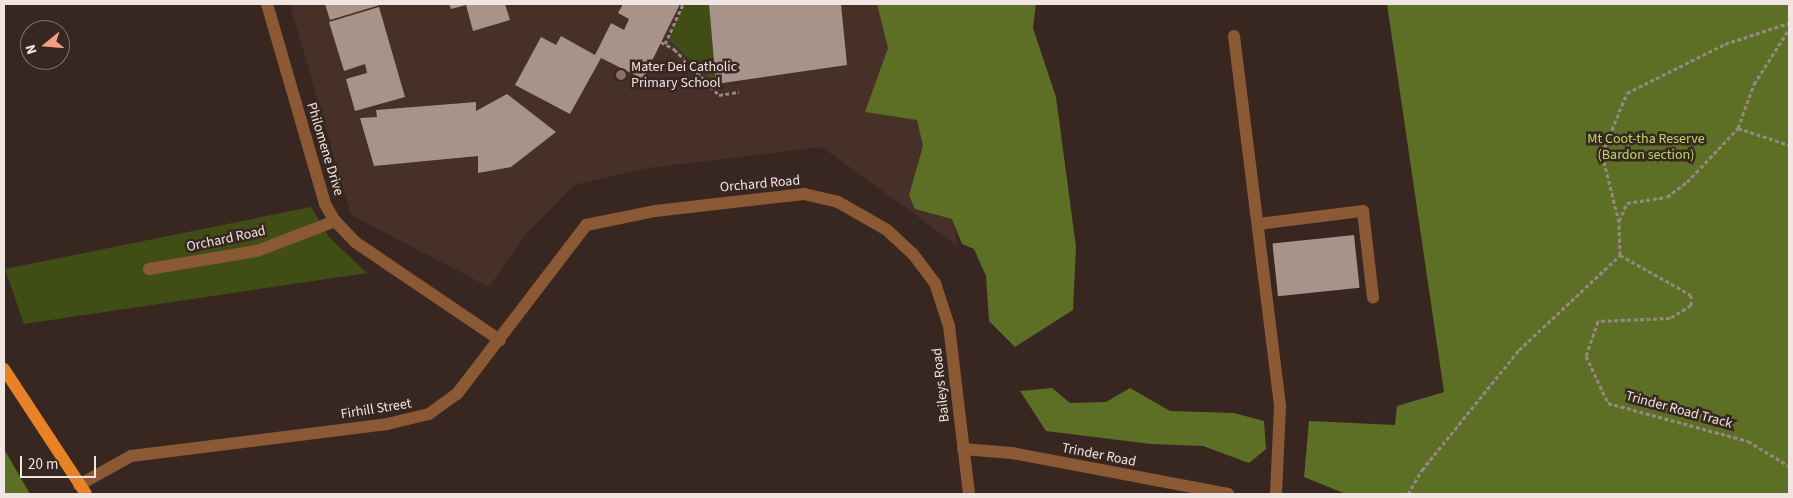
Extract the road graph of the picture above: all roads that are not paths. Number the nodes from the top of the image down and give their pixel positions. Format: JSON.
{"nodes":[{"id":1,"x":266,"y":4,"type":"edge"},
{"id":2,"x":1234,"y":36,"type":"dead end"},
{"id":3,"x":655,"y":211,"type":"joint"},
{"id":4,"x":335,"y":221,"type":"junction"},
{"id":5,"x":1258,"y":224,"type":"junction"},
{"id":6,"x":149,"y":269,"type":"dead end"},
{"id":7,"x":930,"y":275,"type":"joint"},
{"id":8,"x":1373,"y":297,"type":"dead end"},
{"id":9,"x":500,"y":340,"type":"junction"},
{"id":10,"x":4,"y":369,"type":"edge"},
{"id":11,"x":963,"y":449,"type":"junction"},
{"id":12,"x":82,"y":490,"type":"edge"},
{"id":13,"x":969,"y":494,"type":"edge"},
{"id":14,"x":1228,"y":494,"type":"edge"},
{"id":15,"x":1276,"y":494,"type":"edge"}],
"edges":[{"from":1,"to":4,"type":"street","name":"Philomene Drive"},
{"from":2,"to":5,"type":"street"},
{"from":3,"to":7,"type":"street","name":"Orchard Road"},
{"from":3,"to":9,"type":"street","name":"Firhill Street"},
{"from":4,"to":6,"type":"street","name":"Orchard Road"},
{"from":4,"to":9,"type":"street","name":"Philomene Drive"},
{"from":5,"to":8,"type":"street"},
{"from":5,"to":15,"type":"street"},
{"from":7,"to":11,"type":"street","name":"Baileys Road"},
{"from":9,"to":12,"type":"street","name":"Firhill Street"},
{"from":10,"to":12,"type":"main road"},
{"from":11,"to":13,"type":"street","name":"Baileys Road"},
{"from":11,"to":14,"type":"street","name":"Trinder Road"}]}
